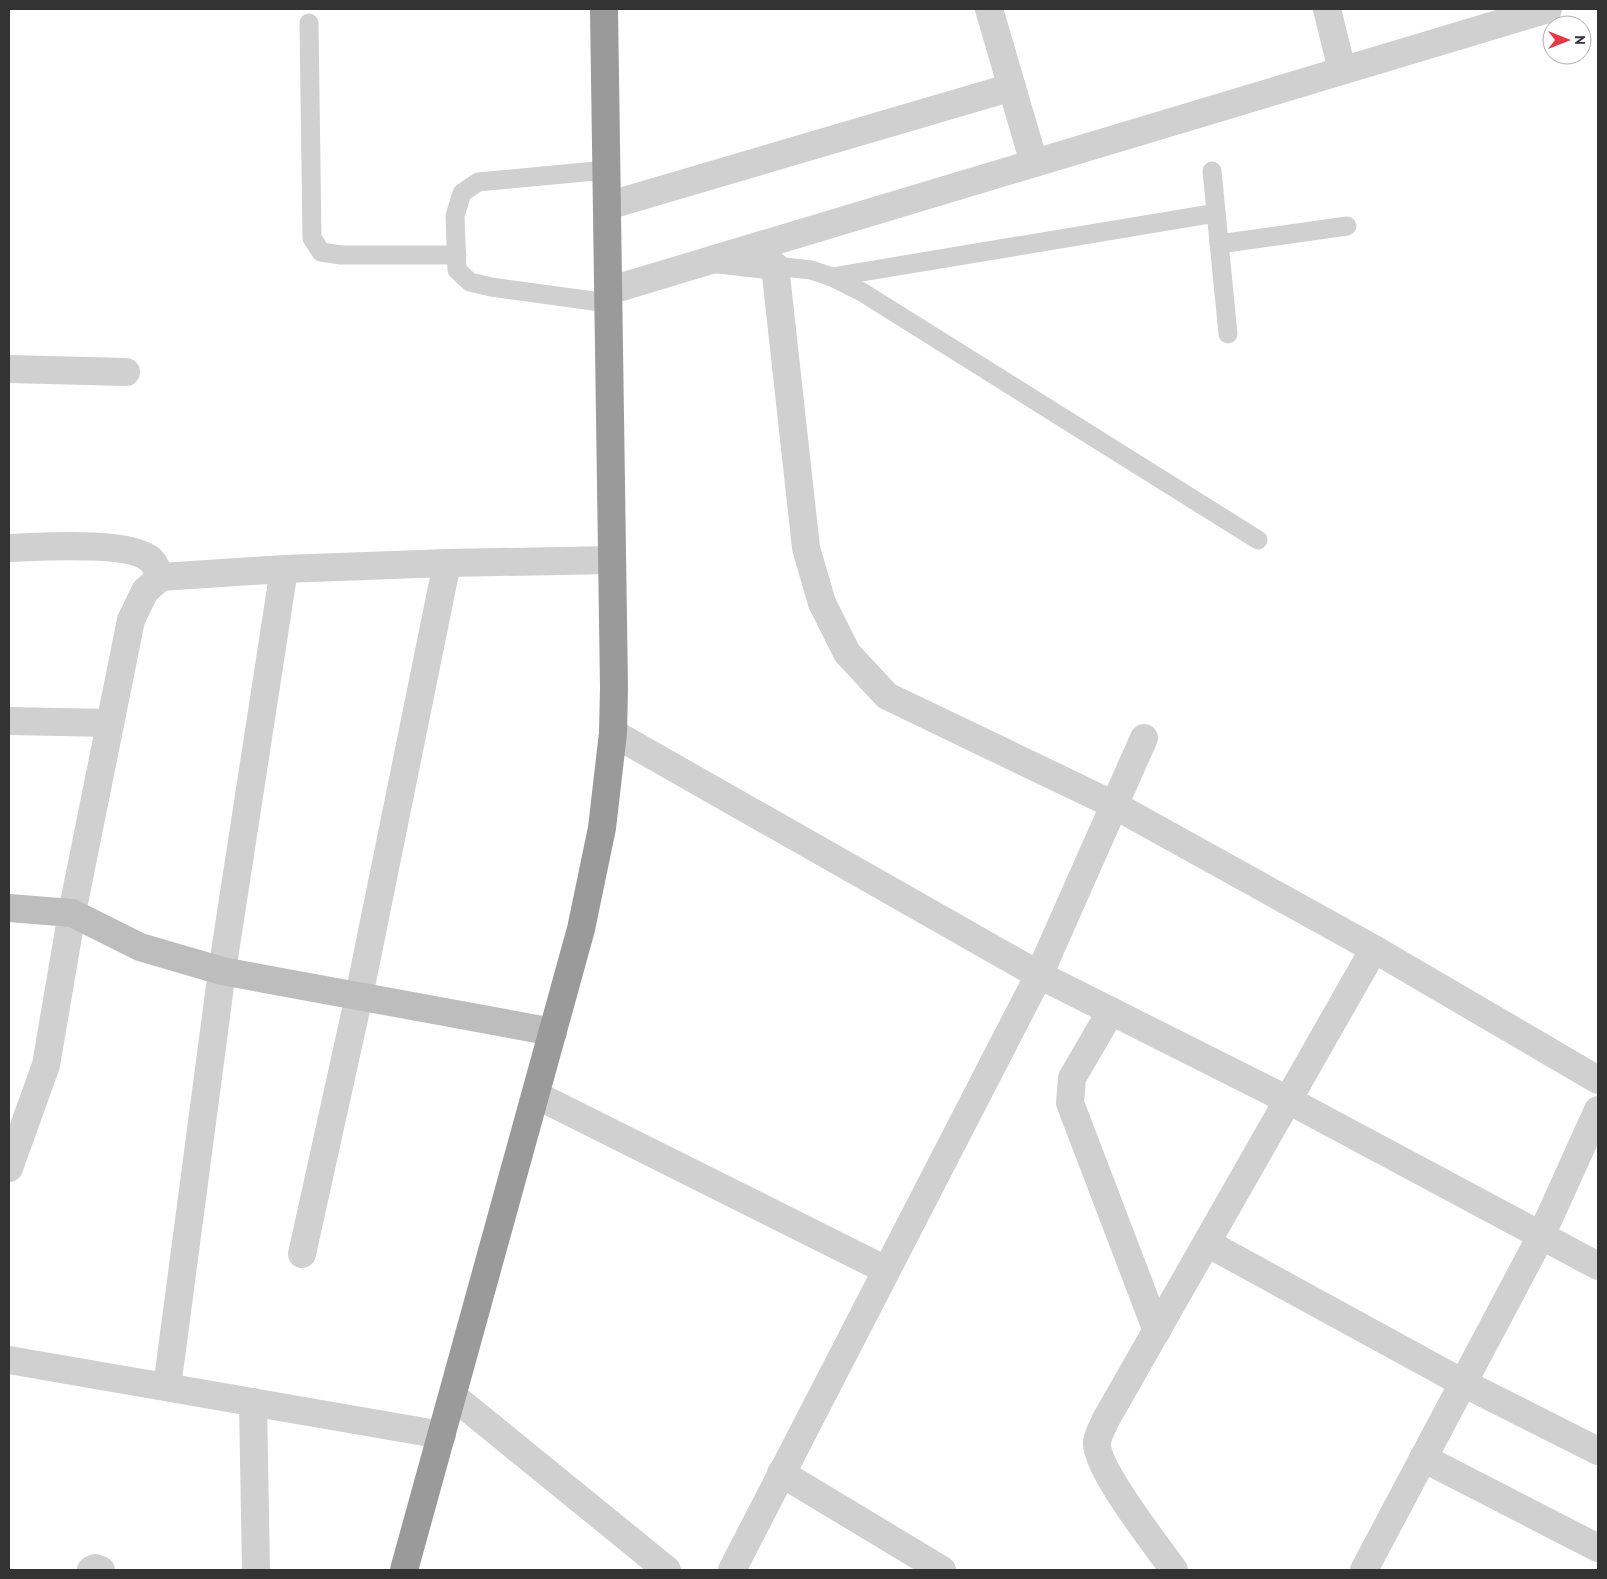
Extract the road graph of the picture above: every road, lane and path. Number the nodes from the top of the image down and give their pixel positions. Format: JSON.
{"nodes":[{"id":1,"x":604,"y":9,"type":"edge"},
{"id":2,"x":989,"y":9,"type":"edge"},
{"id":3,"x":1327,"y":9,"type":"edge"},
{"id":4,"x":1548,"y":9,"type":"edge"},
{"id":5,"x":309,"y":23,"type":"dead end"},
{"id":6,"x":1342,"y":70,"type":"junction"},
{"id":7,"x":1012,"y":87,"type":"junction"},
{"id":8,"x":1034,"y":163,"type":"junction"},
{"id":9,"x":606,"y":170,"type":"junction"},
{"id":10,"x":1212,"y":171,"type":"dead end"},
{"id":11,"x":607,"y":206,"type":"junction"},
{"id":12,"x":1216,"y":213,"type":"junction"},
{"id":13,"x":1347,"y":226,"type":"dead end"},
{"id":14,"x":1219,"y":244,"type":"junction"},
{"id":15,"x":457,"y":255,"type":"junction"},
{"id":16,"x":714,"y":259,"type":"junction"},
{"id":17,"x":775,"y":266,"type":"junction"},
{"id":18,"x":832,"y":277,"type":"junction"},
{"id":19,"x":608,"y":297,"type":"junction"},
{"id":20,"x":1228,"y":334,"type":"dead end"},
{"id":21,"x":9,"y":370,"type":"edge"},
{"id":22,"x":126,"y":372,"type":"dead end"},
{"id":23,"x":1258,"y":540,"type":"dead end"},
{"id":24,"x":9,"y":548,"type":"edge"},
{"id":25,"x":612,"y":560,"type":"junction"},
{"id":26,"x":447,"y":563,"type":"junction"},
{"id":27,"x":284,"y":570,"type":"junction"},
{"id":28,"x":161,"y":577,"type":"junction"},
{"id":29,"x":9,"y":721,"type":"edge"},
{"id":30,"x":110,"y":723,"type":"junction"},
{"id":31,"x":613,"y":733,"type":"junction"},
{"id":32,"x":1144,"y":738,"type":"dead end"},
{"id":33,"x":1114,"y":805,"type":"junction"},
{"id":34,"x":9,"y":908,"type":"edge"},
{"id":35,"x":72,"y":913,"type":"junction"},
{"id":36,"x":1374,"y":949,"type":"junction"},
{"id":37,"x":222,"y":971,"type":"junction"},
{"id":38,"x":1038,"y":975,"type":"junction"},
{"id":39,"x":359,"y":996,"type":"junction"},
{"id":40,"x":1112,"y":1011,"type":"junction"},
{"id":41,"x":553,"y":1032,"type":"junction"},
{"id":42,"x":1598,"y":1080,"type":"edge"},
{"id":43,"x":536,"y":1095,"type":"junction"},
{"id":44,"x":1288,"y":1100,"type":"junction"},
{"id":45,"x":1598,"y":1110,"type":"edge"},
{"id":46,"x":9,"y":1168,"type":"edge"},
{"id":47,"x":1541,"y":1236,"type":"junction"},
{"id":48,"x":1207,"y":1243,"type":"junction"},
{"id":49,"x":302,"y":1254,"type":"dead end"},
{"id":50,"x":1598,"y":1266,"type":"edge"},
{"id":51,"x":886,"y":1270,"type":"junction"},
{"id":52,"x":1156,"y":1332,"type":"junction"},
{"id":53,"x":9,"y":1360,"type":"edge"},
{"id":54,"x":1463,"y":1383,"type":"junction"},
{"id":55,"x":167,"y":1387,"type":"junction"},
{"id":56,"x":452,"y":1396,"type":"junction"},
{"id":57,"x":253,"y":1402,"type":"junction"},
{"id":58,"x":442,"y":1435,"type":"junction"},
{"id":59,"x":1598,"y":1451,"type":"edge"},
{"id":60,"x":1423,"y":1458,"type":"junction"},
{"id":61,"x":781,"y":1474,"type":"junction"},
{"id":62,"x":1598,"y":1548,"type":"edge"},
{"id":63,"x":91,"y":1570,"type":"edge"},
{"id":64,"x":101,"y":1570,"type":"edge"},
{"id":65,"x":256,"y":1570,"type":"edge"},
{"id":66,"x":404,"y":1570,"type":"edge"},
{"id":67,"x":667,"y":1570,"type":"edge"},
{"id":68,"x":732,"y":1570,"type":"edge"},
{"id":69,"x":942,"y":1570,"type":"edge"},
{"id":70,"x":1174,"y":1570,"type":"edge"},
{"id":71,"x":1364,"y":1570,"type":"edge"}],
"edges":[{"from":1,"to":9,"type":"highway"},
{"from":2,"to":7,"type":"street"},
{"from":3,"to":6,"type":"street"},
{"from":4,"to":6,"type":"street"},
{"from":5,"to":15,"type":"lane"},
{"from":6,"to":8,"type":"street"},
{"from":7,"to":8,"type":"street"},
{"from":7,"to":11,"type":"street"},
{"from":8,"to":16,"type":"street"},
{"from":9,"to":11,"type":"highway"},
{"from":9,"to":15,"type":"lane"},
{"from":10,"to":12,"type":"lane"},
{"from":11,"to":19,"type":"highway"},
{"from":12,"to":14,"type":"lane"},
{"from":12,"to":18,"type":"lane"},
{"from":13,"to":14,"type":"lane"},
{"from":14,"to":20,"type":"lane"},
{"from":15,"to":19,"type":"lane"},
{"from":16,"to":17,"type":"street"},
{"from":16,"to":19,"type":"street"},
{"from":17,"to":18,"type":"lane"},
{"from":17,"to":33,"type":"street"},
{"from":18,"to":23,"type":"lane"},
{"from":19,"to":25,"type":"highway"},
{"from":21,"to":22,"type":"street"},
{"from":24,"to":28,"type":"street"},
{"from":25,"to":26,"type":"street"},
{"from":25,"to":31,"type":"highway"},
{"from":26,"to":27,"type":"street"},
{"from":26,"to":39,"type":"street"},
{"from":27,"to":28,"type":"street"},
{"from":27,"to":37,"type":"street"},
{"from":28,"to":30,"type":"street"},
{"from":29,"to":30,"type":"street"},
{"from":30,"to":35,"type":"street"},
{"from":31,"to":38,"type":"street"},
{"from":31,"to":41,"type":"highway"},
{"from":32,"to":33,"type":"street"},
{"from":33,"to":36,"type":"street"},
{"from":33,"to":38,"type":"street"},
{"from":34,"to":35,"type":"street"},
{"from":35,"to":37,"type":"street"},
{"from":35,"to":46,"type":"street"},
{"from":36,"to":42,"type":"street"},
{"from":36,"to":44,"type":"street"},
{"from":37,"to":39,"type":"street"},
{"from":37,"to":55,"type":"street"},
{"from":38,"to":40,"type":"street"},
{"from":38,"to":51,"type":"street"},
{"from":39,"to":41,"type":"street"},
{"from":39,"to":49,"type":"street"},
{"from":40,"to":44,"type":"street"},
{"from":40,"to":52,"type":"street"},
{"from":41,"to":43,"type":"highway"},
{"from":43,"to":51,"type":"street"},
{"from":43,"to":56,"type":"highway"},
{"from":44,"to":47,"type":"street"},
{"from":44,"to":48,"type":"street"},
{"from":45,"to":47,"type":"street"},
{"from":47,"to":50,"type":"street"},
{"from":47,"to":54,"type":"street"},
{"from":48,"to":52,"type":"street"},
{"from":48,"to":54,"type":"street"},
{"from":51,"to":61,"type":"street"},
{"from":52,"to":70,"type":"street"},
{"from":53,"to":55,"type":"street"},
{"from":54,"to":59,"type":"street"},
{"from":54,"to":60,"type":"street"},
{"from":55,"to":57,"type":"street"},
{"from":56,"to":58,"type":"highway"},
{"from":56,"to":67,"type":"street"},
{"from":57,"to":58,"type":"street"},
{"from":57,"to":65,"type":"street"},
{"from":58,"to":66,"type":"highway"},
{"from":60,"to":62,"type":"street"},
{"from":60,"to":71,"type":"street"},
{"from":61,"to":68,"type":"street"},
{"from":61,"to":69,"type":"street"},
{"from":63,"to":64,"type":"street"}]}
